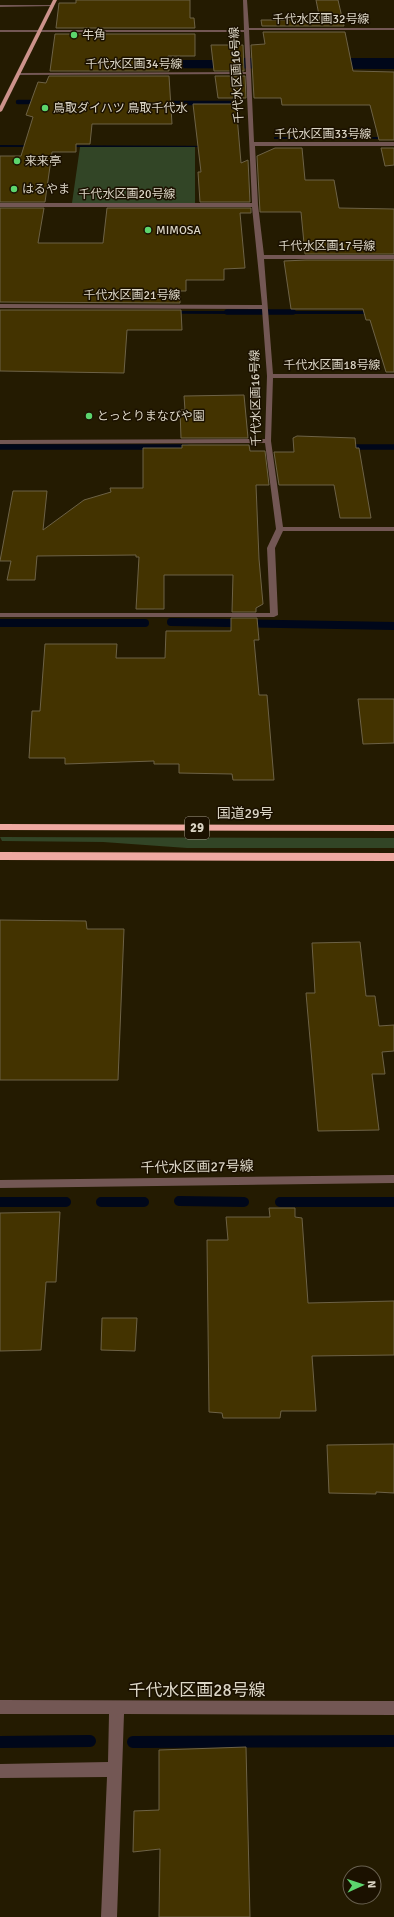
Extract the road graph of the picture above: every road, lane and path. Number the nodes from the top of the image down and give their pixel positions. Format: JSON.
{"nodes":[{"id":1,"x":55,"y":0,"type":"edge"},
{"id":2,"x":245,"y":0,"type":"edge"},
{"id":3,"x":0,"y":6,"type":"edge"},
{"id":4,"x":52,"y":6,"type":"junction"},
{"id":5,"x":394,"y":29,"type":"edge"},
{"id":6,"x":248,"y":30,"type":"junction"},
{"id":7,"x":40,"y":31,"type":"junction"},
{"id":8,"x":0,"y":32,"type":"edge"},
{"id":9,"x":248,"y":73,"type":"junction"},
{"id":10,"x":20,"y":74,"type":"junction"},
{"id":11,"x":0,"y":111,"type":"edge"},
{"id":12,"x":253,"y":144,"type":"junction"},
{"id":13,"x":394,"y":144,"type":"edge"},
{"id":14,"x":0,"y":205,"type":"edge"},
{"id":15,"x":255,"y":205,"type":"junction"},
{"id":16,"x":261,"y":257,"type":"junction"},
{"id":17,"x":394,"y":257,"type":"edge"},
{"id":18,"x":0,"y":306,"type":"edge"},
{"id":19,"x":265,"y":307,"type":"junction"},
{"id":20,"x":270,"y":376,"type":"junction"},
{"id":21,"x":394,"y":376,"type":"edge"},
{"id":22,"x":268,"y":441,"type":"junction"},
{"id":23,"x":0,"y":442,"type":"edge"},
{"id":24,"x":280,"y":529,"type":"junction"},
{"id":25,"x":394,"y":529,"type":"edge"},
{"id":26,"x":0,"y":615,"type":"edge"},
{"id":27,"x":0,"y":827,"type":"edge"},
{"id":28,"x":394,"y":828,"type":"edge"},
{"id":29,"x":0,"y":856,"type":"edge"},
{"id":30,"x":394,"y":857,"type":"edge"},
{"id":31,"x":394,"y":1179,"type":"edge"},
{"id":32,"x":0,"y":1184,"type":"edge"},
{"id":33,"x":0,"y":1707,"type":"edge"},
{"id":34,"x":117,"y":1708,"type":"junction"},
{"id":35,"x":394,"y":1708,"type":"edge"},
{"id":36,"x":115,"y":1769,"type":"junction"},
{"id":37,"x":0,"y":1771,"type":"edge"},
{"id":38,"x":109,"y":1917,"type":"edge"}],
"edges":[{"from":1,"to":4,"type":"main road"},
{"from":2,"to":6,"type":"street","name":"千代水区画16号線"},
{"from":3,"to":4,"type":"street"},
{"from":4,"to":7,"type":"main road"},
{"from":5,"to":6,"type":"street","name":"千代水区画32号線"},
{"from":6,"to":7,"type":"street","name":"千代水区画32号線"},
{"from":6,"to":9,"type":"street","name":"千代水区画16号線"},
{"from":7,"to":8,"type":"street","name":"千代水区画32号線"},
{"from":7,"to":10,"type":"main road"},
{"from":9,"to":10,"type":"street","name":"千代水区画34号線"},
{"from":9,"to":12,"type":"street","name":"千代水区画16号線"},
{"from":10,"to":11,"type":"main road"},
{"from":12,"to":13,"type":"street","name":"千代水区画33号線"},
{"from":12,"to":15,"type":"street","name":"千代水区画16号線"},
{"from":14,"to":15,"type":"street","name":"千代水区画20号線"},
{"from":15,"to":16,"type":"street","name":"千代水区画16号線"},
{"from":16,"to":17,"type":"street","name":"千代水区画17号線"},
{"from":16,"to":19,"type":"street","name":"千代水区画16号線"},
{"from":18,"to":19,"type":"street","name":"千代水区画21号線"},
{"from":19,"to":20,"type":"street","name":"千代水区画16号線"},
{"from":20,"to":21,"type":"street","name":"千代水区画18号線"},
{"from":20,"to":22,"type":"street","name":"千代水区画16号線"},
{"from":22,"to":23,"type":"street"},
{"from":22,"to":24,"type":"street","name":"千代水区画16号線"},
{"from":24,"to":25,"type":"street"},
{"from":24,"to":26,"type":"street"},
{"from":27,"to":28,"type":"highway","name":"国道29号","number":"29"},
{"from":29,"to":30,"type":"highway","number":"29"},
{"from":31,"to":32,"type":"street","name":"千代水区画27号線"},
{"from":33,"to":34,"type":"street","name":"千代水区画28号線"},
{"from":34,"to":35,"type":"street","name":"千代水区画28号線"},
{"from":34,"to":36,"type":"street"},
{"from":36,"to":37,"type":"street"},
{"from":36,"to":38,"type":"street"}]}
